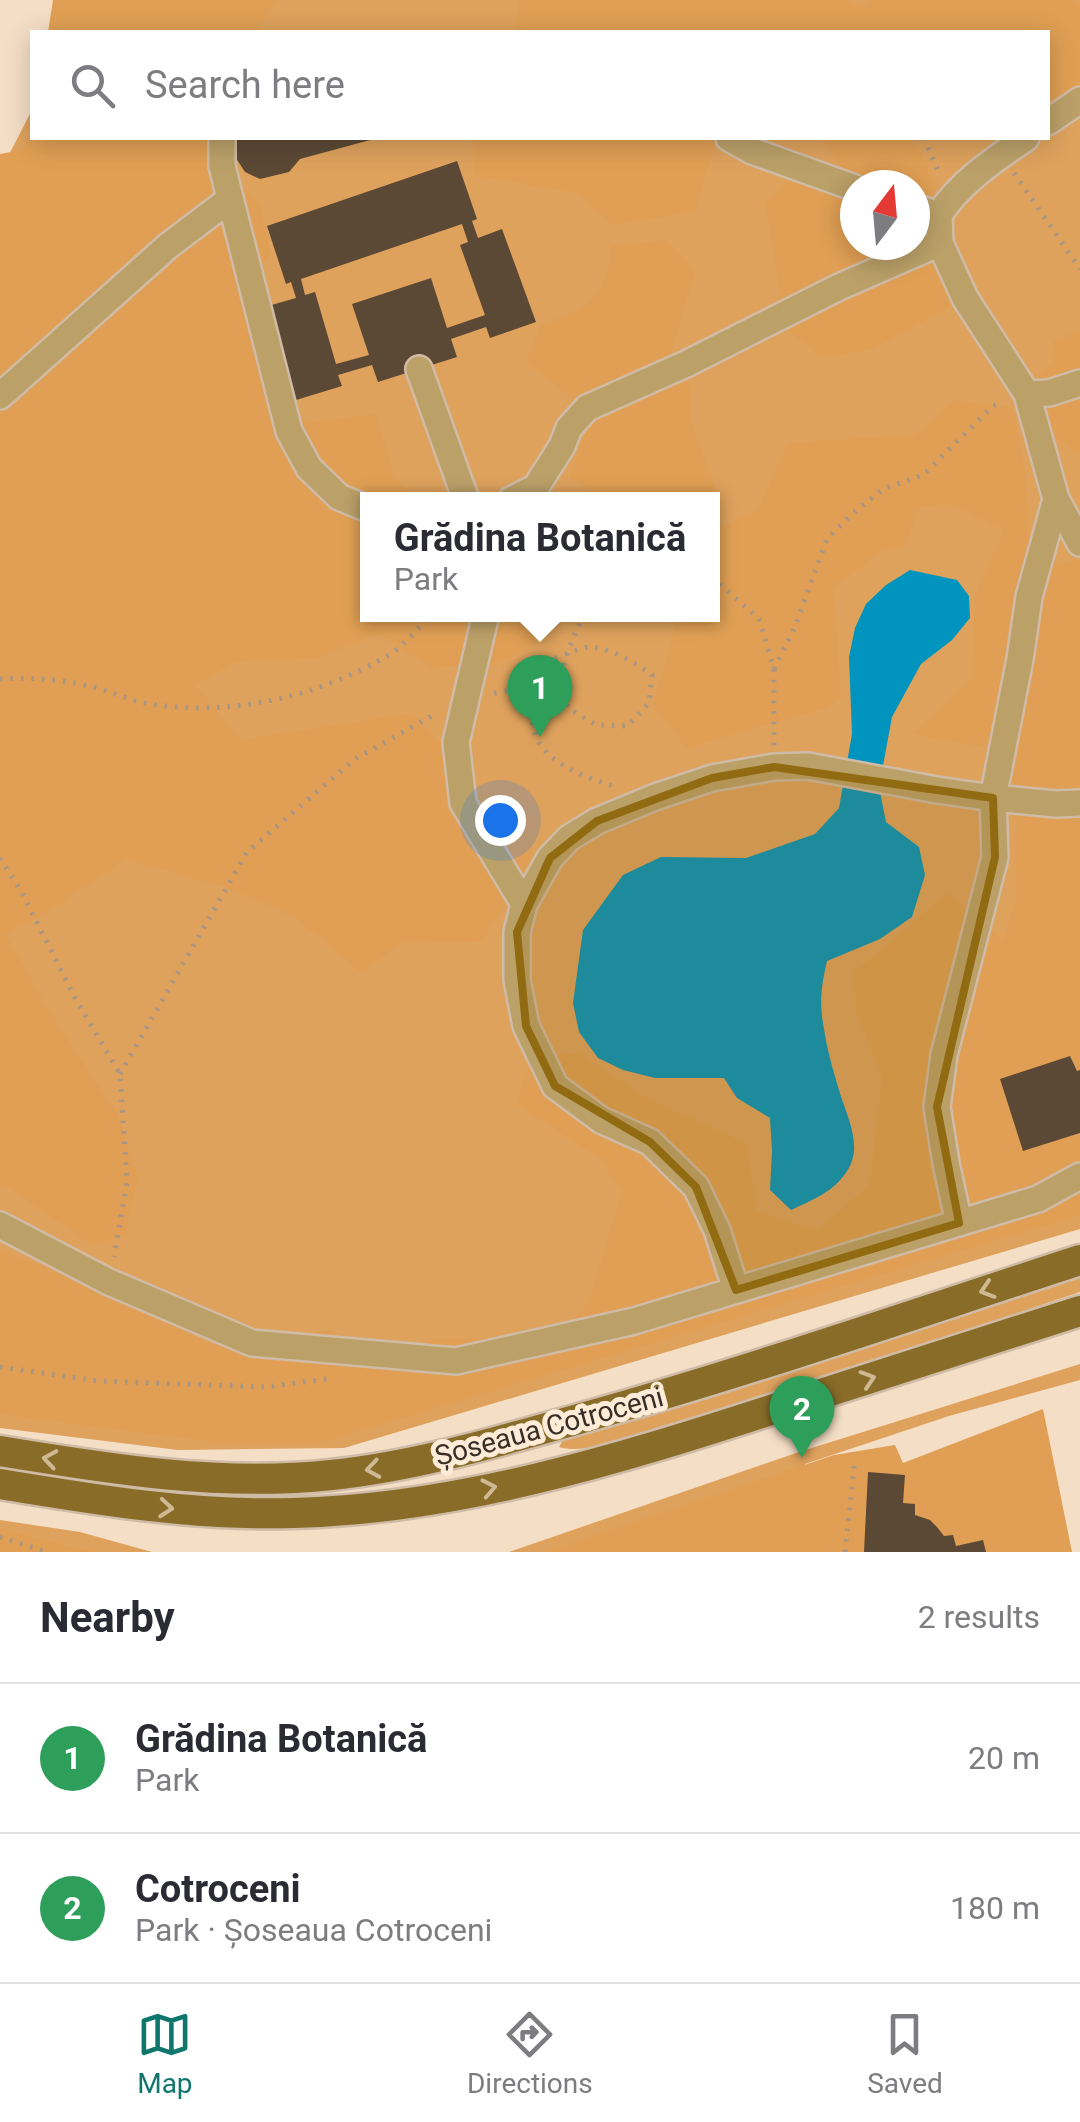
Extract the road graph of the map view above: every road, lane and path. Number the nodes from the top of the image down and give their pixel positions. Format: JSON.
{"nodes":[{"id":1,"x":1080,"y":100,"type":"edge"},
{"id":2,"x":1050,"y":121,"type":"edge"},
{"id":3,"x":222,"y":140,"type":"edge"},
{"id":4,"x":733,"y":140,"type":"edge"},
{"id":5,"x":924,"y":140,"type":"edge"},
{"id":6,"x":1023,"y":140,"type":"edge"},
{"id":7,"x":1019,"y":180,"type":"dead end"},
{"id":8,"x":840,"y":183,"type":"edge"},
{"id":9,"x":230,"y":198,"type":"junction"},
{"id":10,"x":934,"y":207,"type":"edge"},
{"id":11,"x":940,"y":243,"type":"junction"},
{"id":12,"x":1080,"y":270,"type":"edge"},
{"id":13,"x":419,"y":369,"type":"dead end"},
{"id":14,"x":1080,"y":383,"type":"edge"},
{"id":15,"x":1027,"y":394,"type":"junction"},
{"id":16,"x":0,"y":396,"type":"edge"},
{"id":17,"x":463,"y":492,"type":"edge"},
{"id":18,"x":526,"y":492,"type":"edge"},
{"id":19,"x":1056,"y":499,"type":"junction"},
{"id":20,"x":360,"y":506,"type":"edge"},
{"id":21,"x":1080,"y":544,"type":"edge"},
{"id":22,"x":720,"y":584,"type":"edge"},
{"id":23,"x":424,"y":622,"type":"edge"},
{"id":24,"x":484,"y":622,"type":"edge"},
{"id":25,"x":580,"y":622,"type":"edge"},
{"id":26,"x":568,"y":654,"type":"junction"},
{"id":27,"x":774,"y":668,"type":"junction"},
{"id":28,"x":0,"y":679,"type":"edge"},
{"id":29,"x":537,"y":685,"type":"junction"},
{"id":30,"x":465,"y":698,"type":"junction"},
{"id":31,"x":774,"y":767,"type":"junction"},
{"id":32,"x":655,"y":797,"type":"junction"},
{"id":33,"x":993,"y":798,"type":"junction"},
{"id":34,"x":1080,"y":803,"type":"edge"},
{"id":35,"x":0,"y":858,"type":"edge"},
{"id":36,"x":524,"y":904,"type":"junction"},
{"id":37,"x":120,"y":1074,"type":"junction"},
{"id":38,"x":1080,"y":1176,"type":"edge"},
{"id":39,"x":959,"y":1223,"type":"junction"},
{"id":40,"x":0,"y":1224,"type":"edge"},
{"id":41,"x":1080,"y":1260,"type":"edge"},
{"id":42,"x":109,"y":1282,"type":"junction"},
{"id":43,"x":736,"y":1290,"type":"junction"},
{"id":44,"x":1080,"y":1311,"type":"edge"},
{"id":45,"x":0,"y":1366,"type":"edge"},
{"id":46,"x":342,"y":1376,"type":"dead end"},
{"id":47,"x":0,"y":1451,"type":"edge"},
{"id":48,"x":854,"y":1458,"type":"dead end"},
{"id":49,"x":0,"y":1484,"type":"edge"},
{"id":50,"x":0,"y":1538,"type":"edge"},
{"id":51,"x":48,"y":1552,"type":"edge"},
{"id":52,"x":845,"y":1552,"type":"edge"}],
"edges":[{"from":1,"to":2,"type":"street"},
{"from":3,"to":9,"type":"street"},
{"from":4,"to":8,"type":"street"},
{"from":5,"to":10,"type":"path"},
{"from":6,"to":10,"type":"street"},
{"from":7,"to":12,"type":"path"},
{"from":9,"to":16,"type":"street"},
{"from":9,"to":20,"type":"street"},
{"from":10,"to":11,"type":"street"},
{"from":11,"to":15,"type":"street"},
{"from":11,"to":18,"type":"street"},
{"from":13,"to":17,"type":"street"},
{"from":14,"to":15,"type":"street"},
{"from":15,"to":19,"type":"street"},
{"from":15,"to":27,"type":"path"},
{"from":19,"to":21,"type":"street"},
{"from":19,"to":33,"type":"street"},
{"from":22,"to":27,"type":"path"},
{"from":23,"to":28,"type":"path"},
{"from":24,"to":30,"type":"street"},
{"from":25,"to":26,"type":"path"},
{"from":26,"to":26,"type":"path"},
{"from":26,"to":29,"type":"path"},
{"from":27,"to":31,"type":"path"},
{"from":29,"to":30,"type":"path"},
{"from":29,"to":32,"type":"path"},
{"from":30,"to":36,"type":"street"},
{"from":30,"to":37,"type":"path"},
{"from":31,"to":32,"type":"street"},
{"from":31,"to":33,"type":"street"},
{"from":32,"to":36,"type":"street"},
{"from":33,"to":34,"type":"street"},
{"from":33,"to":39,"type":"street"},
{"from":35,"to":37,"type":"path"},
{"from":36,"to":43,"type":"street"},
{"from":37,"to":42,"type":"path"},
{"from":38,"to":39,"type":"street"},
{"from":39,"to":43,"type":"street"},
{"from":40,"to":42,"type":"street"},
{"from":41,"to":47,"type":"main road","name":"Șoseaua Cotroceni","one_way":true},
{"from":42,"to":43,"type":"street"},
{"from":49,"to":44,"type":"main road","name":"Șoseaua Cotroceni","one_way":true},
{"from":45,"to":46,"type":"path"},
{"from":48,"to":52,"type":"path"},
{"from":50,"to":51,"type":"path"}]}
